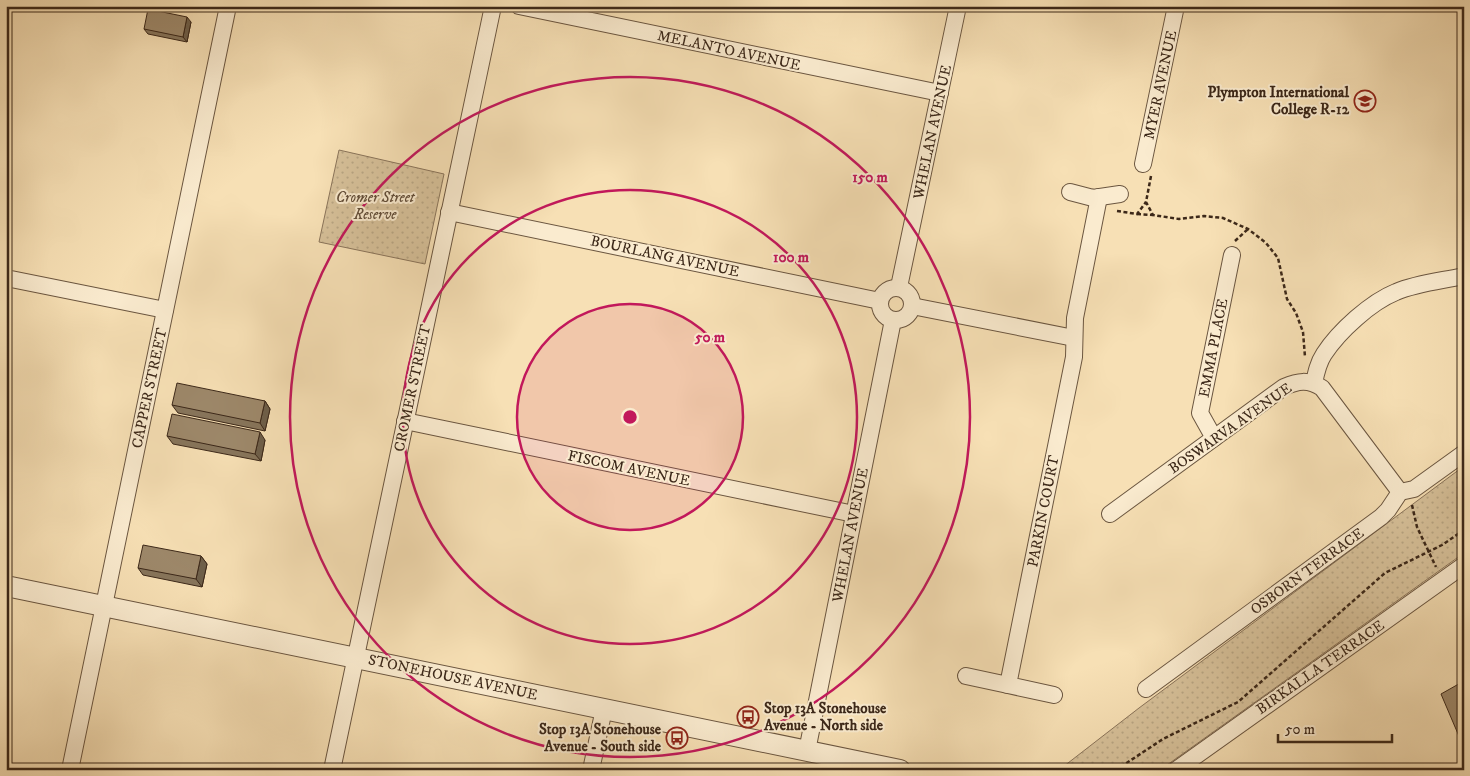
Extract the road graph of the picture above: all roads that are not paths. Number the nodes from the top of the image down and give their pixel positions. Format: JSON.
{"nodes":[{"id":1,"x":228,"y":6,"type":"edge"},
{"id":2,"x":493,"y":6,"type":"edge"},
{"id":3,"x":519,"y":6,"type":"edge"},
{"id":4,"x":958,"y":6,"type":"edge"},
{"id":5,"x":1176,"y":6,"type":"edge"},
{"id":6,"x":940,"y":93,"type":"junction"},
{"id":7,"x":1144,"y":164,"type":"dead end"},
{"id":8,"x":1070,"y":192,"type":"dead end"},
{"id":9,"x":1120,"y":194,"type":"dead end"},
{"id":10,"x":1098,"y":198,"type":"junction"},
{"id":11,"x":450,"y":212,"type":"junction"},
{"id":12,"x":1232,"y":255,"type":"dead end"},
{"id":13,"x":1464,"y":276,"type":"edge"},
{"id":14,"x":6,"y":278,"type":"edge"},
{"id":15,"x":900,"y":287,"type":"junction"},
{"id":16,"x":880,"y":301,"type":"junction"},
{"id":17,"x":912,"y":306,"type":"junction"},
{"id":18,"x":165,"y":310,"type":"junction"},
{"id":19,"x":893,"y":320,"type":"junction"},
{"id":20,"x":1074,"y":338,"type":"junction"},
{"id":21,"x":1314,"y":383,"type":"junction"},
{"id":22,"x":405,"y":421,"type":"junction"},
{"id":23,"x":1214,"y":438,"type":"junction"},
{"id":24,"x":1464,"y":453,"type":"edge"},
{"id":25,"x":1406,"y":496,"type":"junction"},
{"id":26,"x":854,"y":514,"type":"junction"},
{"id":27,"x":1110,"y":514,"type":"dead end"},
{"id":28,"x":1464,"y":565,"type":"edge"},
{"id":29,"x":6,"y":586,"type":"edge"},
{"id":30,"x":104,"y":606,"type":"junction"},
{"id":31,"x":355,"y":657,"type":"junction"},
{"id":32,"x":966,"y":676,"type":"dead end"},
{"id":33,"x":1008,"y":685,"type":"junction"},
{"id":34,"x":1146,"y":689,"type":"dead end"},
{"id":35,"x":1054,"y":695,"type":"dead end"},
{"id":36,"x":604,"y":709,"type":"junction"},
{"id":37,"x":807,"y":751,"type":"junction"},
{"id":38,"x":70,"y":770,"type":"edge"},
{"id":39,"x":332,"y":770,"type":"edge"},
{"id":40,"x":592,"y":770,"type":"edge"},
{"id":41,"x":900,"y":770,"type":"edge"},
{"id":42,"x":1176,"y":770,"type":"edge"}],
"edges":[{"from":1,"to":18,"type":"street","name":"CAPPER STREET"},
{"from":2,"to":11,"type":"street","name":"CROMER STREET"},
{"from":3,"to":6,"type":"street","name":"MELANTO AVENUE"},
{"from":4,"to":6,"type":"street","name":"WHELAN AVENUE"},
{"from":5,"to":7,"type":"street","name":"MYER AVENUE"},
{"from":6,"to":15,"type":"street","name":"WHELAN AVENUE"},
{"from":8,"to":10,"type":"street"},
{"from":9,"to":10,"type":"street"},
{"from":10,"to":20,"type":"street","name":"PARKIN COURT"},
{"from":11,"to":16,"type":"street","name":"BOURLANG AVENUE"},
{"from":11,"to":22,"type":"street","name":"CROMER STREET"},
{"from":12,"to":23,"type":"street","name":"EMMA PLACE"},
{"from":13,"to":21,"type":"street"},
{"from":14,"to":18,"type":"street"},
{"from":15,"to":16,"type":"street"},
{"from":15,"to":17,"type":"street"},
{"from":16,"to":19,"type":"street"},
{"from":17,"to":19,"type":"street"},
{"from":17,"to":20,"type":"street"},
{"from":18,"to":30,"type":"street","name":"CAPPER STREET"},
{"from":19,"to":26,"type":"street","name":"WHELAN AVENUE"},
{"from":20,"to":33,"type":"street","name":"PARKIN COURT"},
{"from":21,"to":23,"type":"street","name":"BOSWARVA AVENUE"},
{"from":21,"to":25,"type":"street","name":"BOSWARVA AVENUE"},
{"from":22,"to":26,"type":"street","name":"FISCOM AVENUE"},
{"from":22,"to":31,"type":"street","name":"CROMER STREET"},
{"from":23,"to":27,"type":"street","name":"BOSWARVA AVENUE"},
{"from":24,"to":25,"type":"street"},
{"from":25,"to":34,"type":"street","name":"OSBORN TERRACE"},
{"from":26,"to":37,"type":"street","name":"WHELAN AVENUE"},
{"from":28,"to":42,"type":"street","name":"BIRKALLA TERRACE"},
{"from":29,"to":30,"type":"street","name":"STONEHOUSE AVENUE"},
{"from":30,"to":31,"type":"street","name":"STONEHOUSE AVENUE"},
{"from":30,"to":38,"type":"street","name":"CAPPER STREET"},
{"from":31,"to":36,"type":"street","name":"STONEHOUSE AVENUE"},
{"from":31,"to":39,"type":"street","name":"CROMER STREET"},
{"from":32,"to":33,"type":"street"},
{"from":33,"to":35,"type":"street"},
{"from":36,"to":37,"type":"street","name":"STONEHOUSE AVENUE"},
{"from":36,"to":40,"type":"street"},
{"from":37,"to":41,"type":"street","name":"STONEHOUSE AVENUE"}]}
